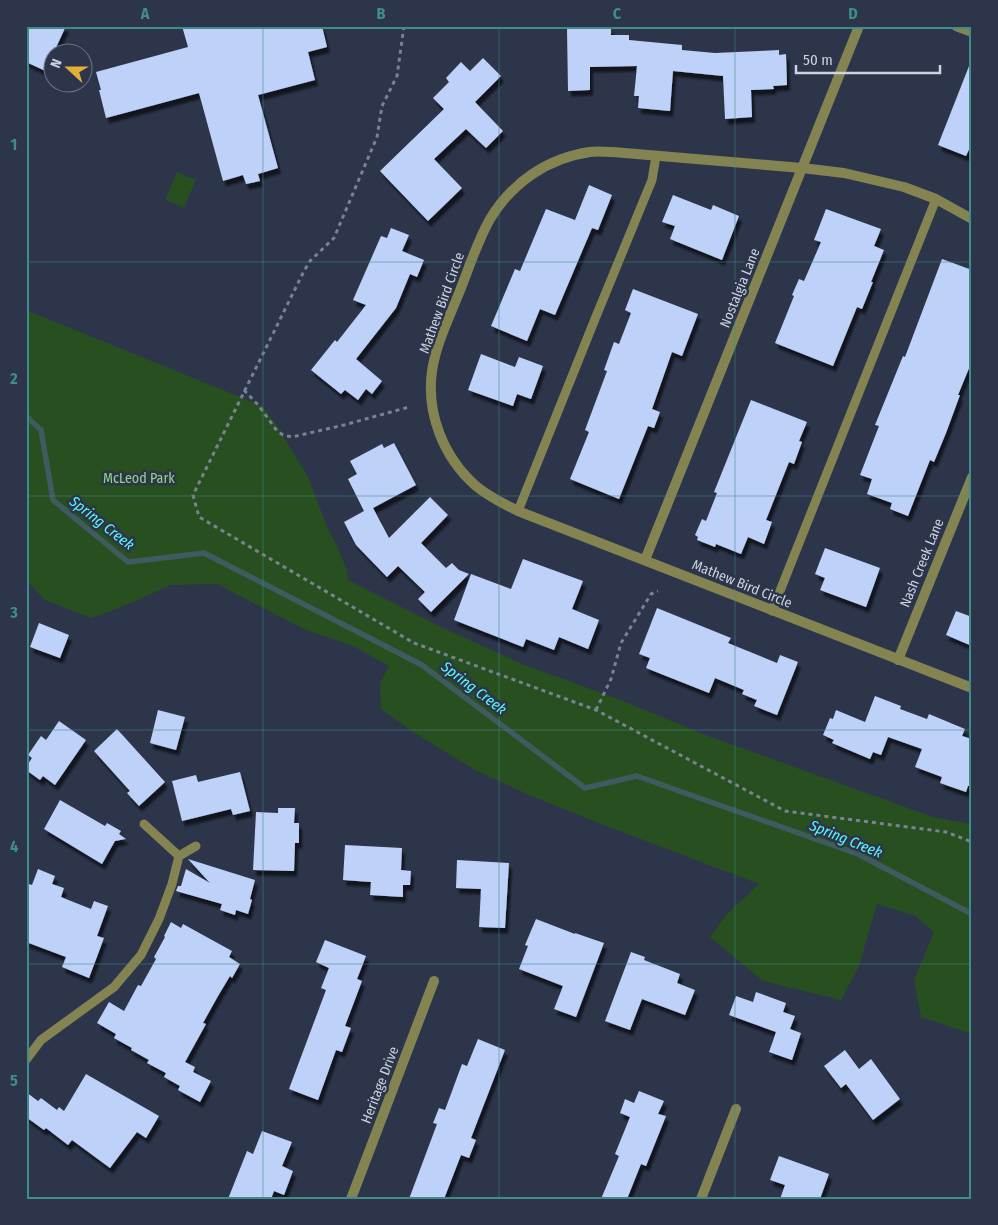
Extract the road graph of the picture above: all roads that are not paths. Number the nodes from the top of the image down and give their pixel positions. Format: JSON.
{"nodes":[{"id":1,"x":859,"y":26,"type":"edge"},
{"id":2,"x":956,"y":26,"type":"edge"},
{"id":3,"x":972,"y":32,"type":"edge"},
{"id":4,"x":656,"y":156,"type":"junction"},
{"id":5,"x":802,"y":168,"type":"junction"},
{"id":6,"x":936,"y":199,"type":"junction"},
{"id":7,"x":972,"y":219,"type":"edge"},
{"id":8,"x":972,"y":477,"type":"edge"},
{"id":9,"x":518,"y":511,"type":"junction"},
{"id":10,"x":645,"y":560,"type":"junction"},
{"id":11,"x":772,"y":610,"type":"junction"},
{"id":12,"x":898,"y":660,"type":"junction"},
{"id":13,"x":972,"y":688,"type":"edge"},
{"id":14,"x":144,"y":824,"type":"dead end"},
{"id":15,"x":196,"y":846,"type":"dead end"},
{"id":16,"x":179,"y":856,"type":"junction"},
{"id":17,"x":434,"y":981,"type":"dead end"},
{"id":18,"x":26,"y":1060,"type":"edge"},
{"id":19,"x":736,"y":1109,"type":"dead end"},
{"id":20,"x":351,"y":1199,"type":"edge"},
{"id":21,"x":701,"y":1199,"type":"edge"}],
"edges":[{"from":1,"to":5,"type":"street","name":"Nostalgia Lane"},
{"from":2,"to":3,"type":"street"},
{"from":4,"to":5,"type":"street","name":"Mathew Bird Circle"},
{"from":4,"to":9,"type":"lane"},
{"from":4,"to":9,"type":"street","name":"Mathew Bird Circle"},
{"from":5,"to":6,"type":"street","name":"Mathew Bird Circle"},
{"from":5,"to":10,"type":"street","name":"Nostalgia Lane"},
{"from":6,"to":7,"type":"street","name":"Mathew Bird Circle"},
{"from":6,"to":11,"type":"lane"},
{"from":8,"to":12,"type":"street","name":"Nash Creek Lane"},
{"from":9,"to":10,"type":"street","name":"Mathew Bird Circle"},
{"from":10,"to":11,"type":"street","name":"Mathew Bird Circle"},
{"from":11,"to":12,"type":"street","name":"Mathew Bird Circle"},
{"from":12,"to":13,"type":"street","name":"Mathew Bird Circle"},
{"from":14,"to":16,"type":"lane"},
{"from":15,"to":16,"type":"lane"},
{"from":16,"to":18,"type":"lane"},
{"from":17,"to":20,"type":"street","name":"Heritage Drive"},
{"from":19,"to":21,"type":"street"}]}
